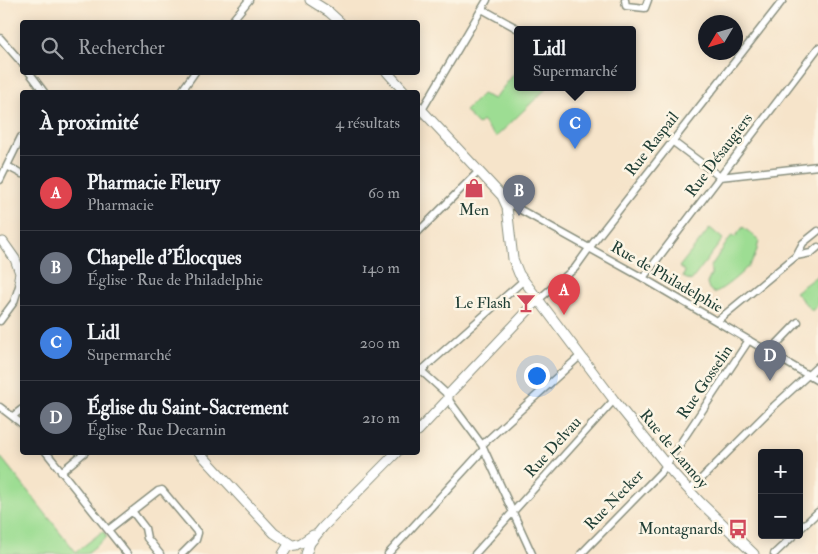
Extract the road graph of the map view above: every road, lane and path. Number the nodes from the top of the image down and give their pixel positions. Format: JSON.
{"nodes":[{"id":1,"x":249,"y":0,"type":"edge"},
{"id":2,"x":310,"y":0,"type":"edge"},
{"id":3,"x":487,"y":0,"type":"edge"},
{"id":4,"x":625,"y":0,"type":"edge"},
{"id":5,"x":648,"y":0,"type":"edge"},
{"id":6,"x":783,"y":0,"type":"edge"},
{"id":7,"x":482,"y":8,"type":"junction"},
{"id":8,"x":233,"y":20,"type":"edge"},
{"id":9,"x":337,"y":20,"type":"edge"},
{"id":10,"x":514,"y":27,"type":"edge"},
{"id":11,"x":0,"y":38,"type":"edge"},
{"id":12,"x":818,"y":48,"type":"edge"},
{"id":13,"x":20,"y":61,"type":"edge"},
{"id":14,"x":31,"y":75,"type":"edge"},
{"id":15,"x":193,"y":75,"type":"edge"},
{"id":16,"x":390,"y":75,"type":"edge"},
{"id":17,"x":42,"y":90,"type":"edge"},
{"id":18,"x":182,"y":90,"type":"edge"},
{"id":19,"x":403,"y":90,"type":"edge"},
{"id":20,"x":420,"y":108,"type":"edge"},
{"id":21,"x":20,"y":139,"type":"edge"},
{"id":22,"x":672,"y":141,"type":"junction"},
{"id":23,"x":7,"y":166,"type":"junction"},
{"id":24,"x":818,"y":166,"type":"edge"},
{"id":25,"x":479,"y":171,"type":"junction"},
{"id":26,"x":20,"y":173,"type":"edge"},
{"id":27,"x":720,"y":177,"type":"junction"},
{"id":28,"x":0,"y":180,"type":"edge"},
{"id":29,"x":502,"y":196,"type":"junction"},
{"id":30,"x":420,"y":230,"type":"edge"},
{"id":31,"x":818,"y":231,"type":"edge"},
{"id":32,"x":2,"y":241,"type":"edge"},
{"id":33,"x":818,"y":247,"type":"edge"},
{"id":34,"x":589,"y":248,"type":"junction"},
{"id":35,"x":20,"y":256,"type":"edge"},
{"id":36,"x":796,"y":256,"type":"junction"},
{"id":37,"x":20,"y":268,"type":"edge"},
{"id":38,"x":643,"y":278,"type":"junction"},
{"id":39,"x":524,"y":280,"type":"junction"},
{"id":40,"x":20,"y":287,"type":"edge"},
{"id":41,"x":538,"y":300,"type":"junction"},
{"id":42,"x":0,"y":321,"type":"edge"},
{"id":43,"x":717,"y":321,"type":"junction"},
{"id":44,"x":798,"y":322,"type":"dead end"},
{"id":45,"x":749,"y":340,"type":"junction"},
{"id":46,"x":769,"y":352,"type":"junction"},
{"id":47,"x":580,"y":356,"type":"junction"},
{"id":48,"x":818,"y":366,"type":"edge"},
{"id":49,"x":420,"y":369,"type":"edge"},
{"id":50,"x":420,"y":371,"type":"edge"},
{"id":51,"x":808,"y":375,"type":"junction"},
{"id":52,"x":818,"y":381,"type":"edge"},
{"id":53,"x":448,"y":397,"type":"junction"},
{"id":54,"x":614,"y":400,"type":"junction"},
{"id":55,"x":0,"y":407,"type":"edge"},
{"id":56,"x":20,"y":411,"type":"edge"},
{"id":57,"x":13,"y":416,"type":"junction"},
{"id":58,"x":20,"y":422,"type":"edge"},
{"id":59,"x":420,"y":429,"type":"edge"},
{"id":60,"x":483,"y":447,"type":"junction"},
{"id":61,"x":48,"y":455,"type":"edge"},
{"id":62,"x":82,"y":455,"type":"edge"},
{"id":63,"x":202,"y":455,"type":"edge"},
{"id":64,"x":393,"y":455,"type":"edge"},
{"id":65,"x":666,"y":464,"type":"junction"},
{"id":66,"x":62,"y":472,"type":"junction"},
{"id":67,"x":689,"y":490,"type":"junction"},
{"id":68,"x":132,"y":511,"type":"junction"},
{"id":69,"x":512,"y":512,"type":"junction"},
{"id":70,"x":818,"y":512,"type":"edge"},
{"id":71,"x":803,"y":526,"type":"edge"},
{"id":72,"x":323,"y":527,"type":"junction"},
{"id":73,"x":108,"y":530,"type":"junction"},
{"id":74,"x":274,"y":533,"type":"junction"},
{"id":75,"x":790,"y":539,"type":"edge"},
{"id":76,"x":293,"y":545,"type":"junction"},
{"id":77,"x":283,"y":553,"type":"edge"},
{"id":78,"x":127,"y":554,"type":"edge"},
{"id":79,"x":160,"y":554,"type":"edge"},
{"id":80,"x":182,"y":554,"type":"edge"},
{"id":81,"x":305,"y":554,"type":"edge"},
{"id":82,"x":388,"y":554,"type":"edge"},
{"id":83,"x":475,"y":554,"type":"edge"},
{"id":84,"x":532,"y":554,"type":"edge"},
{"id":85,"x":581,"y":554,"type":"edge"},
{"id":86,"x":754,"y":554,"type":"edge"},
{"id":87,"x":774,"y":554,"type":"edge"}],
"edges":[{"from":1,"to":8,"type":"street"},
{"from":2,"to":9,"type":"street"},
{"from":3,"to":7,"type":"street"},
{"from":4,"to":5,"type":"street"},
{"from":6,"to":22,"type":"street","name":"Rue Raspail"},
{"from":7,"to":10,"type":"street"},
{"from":7,"to":20,"type":"street"},
{"from":11,"to":13,"type":"street"},
{"from":12,"to":27,"type":"street","name":"Rue Désaugiers"},
{"from":14,"to":17,"type":"street"},
{"from":15,"to":18,"type":"street"},
{"from":16,"to":19,"type":"street"},
{"from":20,"to":25,"type":"street"},
{"from":21,"to":23,"type":"street"},
{"from":22,"to":27,"type":"street"},
{"from":22,"to":34,"type":"street","name":"Rue Raspail"},
{"from":23,"to":26,"type":"street"},
{"from":23,"to":28,"type":"street"},
{"from":24,"to":27,"type":"street"},
{"from":25,"to":29,"type":"street"},
{"from":25,"to":30,"type":"street"},
{"from":27,"to":38,"type":"street","name":"Rue Désaugiers"},
{"from":29,"to":34,"type":"street","name":"Rue de Philadelphie"},
{"from":29,"to":39,"type":"street","name":"Rue de Lannoy"},
{"from":31,"to":36,"type":"street"},
{"from":32,"to":35,"type":"street"},
{"from":32,"to":37,"type":"street"},
{"from":33,"to":36,"type":"street"},
{"from":34,"to":38,"type":"street","name":"Rue de Philadelphie"},
{"from":34,"to":41,"type":"street","name":"Rue Raspail"},
{"from":36,"to":43,"type":"street"},
{"from":38,"to":43,"type":"street","name":"Rue de Philadelphie"},
{"from":39,"to":41,"type":"street","name":"Rue de Lannoy"},
{"from":39,"to":49,"type":"street"},
{"from":40,"to":42,"type":"street"},
{"from":41,"to":47,"type":"street","name":"Rue de Lannoy"},
{"from":41,"to":53,"type":"street"},
{"from":43,"to":45,"type":"street","name":"Rue de Philadelphie"},
{"from":44,"to":46,"type":"street"},
{"from":45,"to":46,"type":"street","name":"Rue de Philadelphie"},
{"from":45,"to":65,"type":"street","name":"Rue Gosselin"},
{"from":46,"to":51,"type":"street","name":"Rue de Philadelphie"},
{"from":47,"to":54,"type":"street","name":"Rue de Lannoy"},
{"from":47,"to":60,"type":"street"},
{"from":48,"to":51,"type":"street"},
{"from":50,"to":53,"type":"street"},
{"from":51,"to":52,"type":"street","name":"Rue de Philadelphie"},
{"from":51,"to":67,"type":"street"},
{"from":53,"to":59,"type":"street"},
{"from":53,"to":60,"type":"street"},
{"from":54,"to":65,"type":"street","name":"Rue de Lannoy"},
{"from":54,"to":69,"type":"street","name":"Rue Delvau"},
{"from":55,"to":57,"type":"street"},
{"from":56,"to":57,"type":"street"},
{"from":57,"to":58,"type":"street"},
{"from":60,"to":69,"type":"street"},
{"from":60,"to":82,"type":"street"},
{"from":61,"to":66,"type":"street"},
{"from":62,"to":66,"type":"street"},
{"from":63,"to":74,"type":"street"},
{"from":64,"to":72,"type":"street"},
{"from":65,"to":67,"type":"street","name":"Rue de Lannoy"},
{"from":65,"to":85,"type":"street","name":"Rue Necker"},
{"from":66,"to":73,"type":"street"},
{"from":67,"to":86,"type":"street","name":"Rue de Lannoy"},
{"from":68,"to":73,"type":"street"},
{"from":68,"to":79,"type":"street"},
{"from":68,"to":80,"type":"street"},
{"from":69,"to":83,"type":"street","name":"Rue Delvau"},
{"from":69,"to":84,"type":"street"},
{"from":70,"to":71,"type":"street"},
{"from":72,"to":76,"type":"street"},
{"from":72,"to":81,"type":"street"},
{"from":73,"to":78,"type":"street"},
{"from":74,"to":76,"type":"street"},
{"from":74,"to":77,"type":"street"},
{"from":75,"to":87,"type":"street"},
{"from":76,"to":77,"type":"street"},
{"from":76,"to":81,"type":"street"}]}
